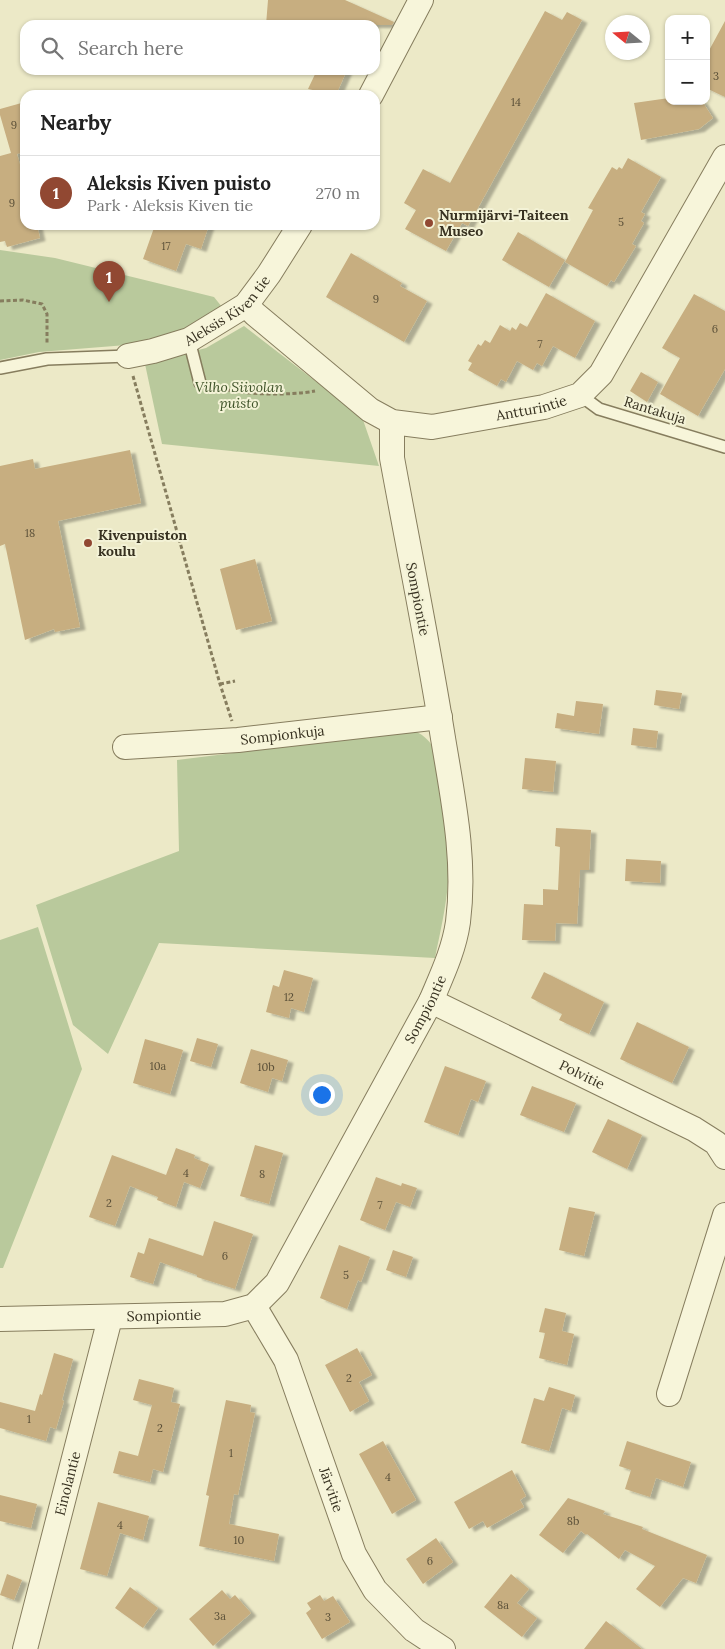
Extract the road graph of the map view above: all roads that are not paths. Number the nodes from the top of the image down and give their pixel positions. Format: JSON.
{"nodes":[{"id":1,"x":421,"y":0,"type":"edge"},
{"id":2,"x":374,"y":90,"type":"edge"},
{"id":3,"x":725,"y":157,"type":"edge"},
{"id":4,"x":297,"y":230,"type":"edge"},
{"id":5,"x":246,"y":304,"type":"junction"},
{"id":6,"x":189,"y":340,"type":"junction"},
{"id":7,"x":128,"y":356,"type":"joint"},
{"id":8,"x":0,"y":368,"type":"edge"},
{"id":9,"x":200,"y":383,"type":"road end"},
{"id":10,"x":580,"y":395,"type":"junction"},
{"id":11,"x":392,"y":422,"type":"junction"},
{"id":12,"x":725,"y":447,"type":"edge"},
{"id":13,"x":440,"y":717,"type":"junction"},
{"id":14,"x":125,"y":747,"type":"dead end"},
{"id":15,"x":431,"y":1001,"type":"junction"},
{"id":16,"x":725,"y":1157,"type":"edge"},
{"id":17,"x":725,"y":1214,"type":"edge"},
{"id":18,"x":254,"y":1306,"type":"junction"},
{"id":19,"x":110,"y":1318,"type":"junction"},
{"id":20,"x":0,"y":1319,"type":"edge"},
{"id":21,"x":669,"y":1394,"type":"dead end"},
{"id":22,"x":25,"y":1649,"type":"edge"},
{"id":23,"x":444,"y":1649,"type":"edge"}],
"edges":[{"from":1,"to":2,"type":"street"},
{"from":3,"to":10,"type":"street","name":"Antturintie"},
{"from":4,"to":5,"type":"street","name":"Aleksis Kiven tie"},
{"from":5,"to":6,"type":"street","name":"Aleksis Kiven tie"},
{"from":5,"to":11,"type":"street","name":"Antturintie"},
{"from":6,"to":7,"type":"street","name":"Aleksis Kiven tie"},
{"from":6,"to":9,"type":"lane"},
{"from":7,"to":8,"type":"lane"},
{"from":10,"to":11,"type":"street","name":"Antturintie"},
{"from":10,"to":12,"type":"lane","name":"Rantakuja"},
{"from":11,"to":13,"type":"street","name":"Sompiontie"},
{"from":13,"to":14,"type":"street","name":"Sompionkuja"},
{"from":13,"to":15,"type":"street","name":"Sompiontie"},
{"from":15,"to":16,"type":"street","name":"Polvitie"},
{"from":15,"to":18,"type":"street","name":"Sompiontie"},
{"from":17,"to":21,"type":"street"},
{"from":18,"to":19,"type":"street","name":"Sompiontie"},
{"from":18,"to":23,"type":"street","name":"Järvitie"},
{"from":19,"to":20,"type":"street","name":"Sompiontie"},
{"from":19,"to":22,"type":"street","name":"Einolantie"}]}
